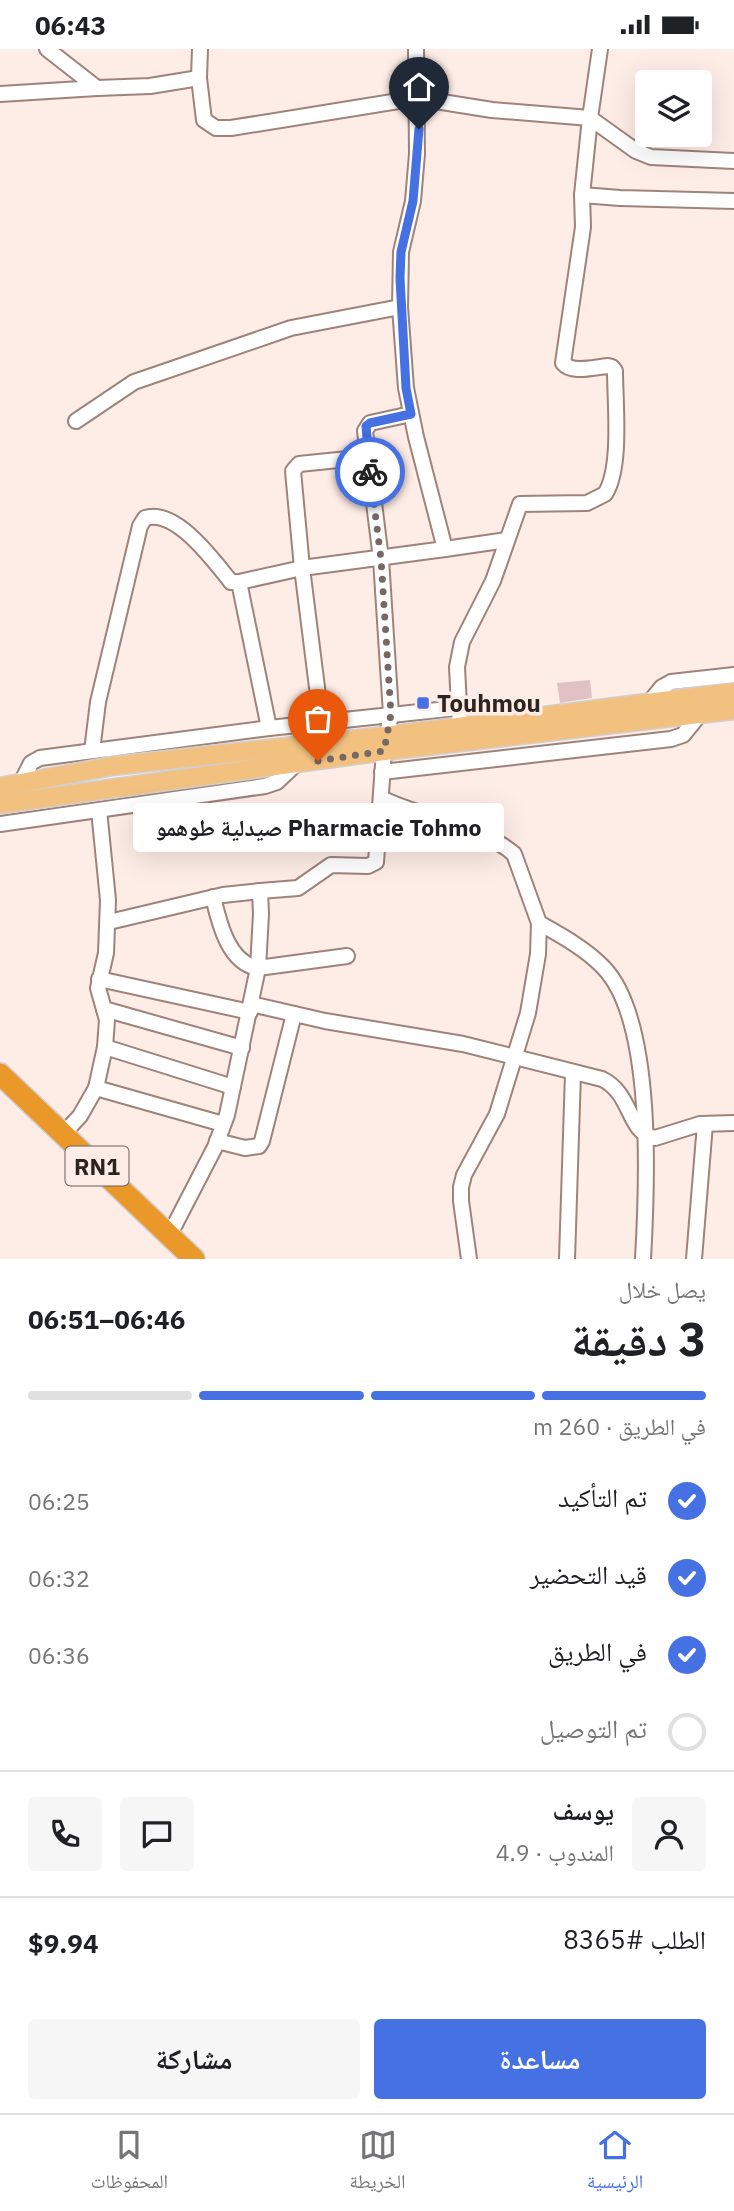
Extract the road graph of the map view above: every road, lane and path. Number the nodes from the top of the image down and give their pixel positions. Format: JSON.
{"nodes":[{"id":1,"x":47,"y":49,"type":"edge"},
{"id":2,"x":200,"y":49,"type":"edge"},
{"id":3,"x":416,"y":49,"type":"edge"},
{"id":4,"x":600,"y":49,"type":"edge"},
{"id":5,"x":199,"y":78,"type":"junction"},
{"id":6,"x":97,"y":87,"type":"junction"},
{"id":7,"x":0,"y":94,"type":"edge"},
{"id":8,"x":417,"y":98,"type":"junction"},
{"id":9,"x":590,"y":118,"type":"junction"},
{"id":10,"x":734,"y":161,"type":"edge"},
{"id":11,"x":582,"y":194,"type":"junction"},
{"id":12,"x":734,"y":201,"type":"edge"},
{"id":13,"x":400,"y":307,"type":"junction"},
{"id":14,"x":411,"y":414,"type":"junction"},
{"id":15,"x":76,"y":421,"type":"dead end"},
{"id":16,"x":368,"y":457,"type":"junction"},
{"id":17,"x":507,"y":540,"type":"junction"},
{"id":18,"x":445,"y":549,"type":"junction"},
{"id":19,"x":381,"y":559,"type":"junction"},
{"id":20,"x":302,"y":568,"type":"junction"},
{"id":21,"x":239,"y":582,"type":"junction"},
{"id":22,"x":734,"y":675,"type":"edge"},
{"id":23,"x":734,"y":692,"type":"edge"},
{"id":24,"x":649,"y":703,"type":"junction"},
{"id":25,"x":457,"y":708,"type":"junction"},
{"id":26,"x":734,"y":710,"type":"edge"},
{"id":27,"x":391,"y":714,"type":"junction"},
{"id":28,"x":700,"y":714,"type":"junction"},
{"id":29,"x":321,"y":722,"type":"junction"},
{"id":30,"x":460,"y":726,"type":"junction"},
{"id":31,"x":269,"y":728,"type":"junction"},
{"id":32,"x":324,"y":743,"type":"junction"},
{"id":33,"x":385,"y":744,"type":"junction"},
{"id":34,"x":92,"y":751,"type":"junction"},
{"id":35,"x":296,"y":764,"type":"junction"},
{"id":36,"x":382,"y":772,"type":"junction"},
{"id":37,"x":21,"y":783,"type":"junction"},
{"id":38,"x":0,"y":787,"type":"edge"},
{"id":39,"x":381,"y":798,"type":"junction"},
{"id":40,"x":0,"y":804,"type":"edge"},
{"id":41,"x":99,"y":810,"type":"junction"},
{"id":42,"x":0,"y":824,"type":"edge"},
{"id":43,"x":260,"y":891,"type":"junction"},
{"id":44,"x":214,"y":897,"type":"junction"},
{"id":45,"x":108,"y":922,"type":"junction"},
{"id":46,"x":539,"y":923,"type":"junction"},
{"id":47,"x":347,"y":956,"type":"dead end"},
{"id":48,"x":258,"y":968,"type":"junction"},
{"id":49,"x":99,"y":979,"type":"junction"},
{"id":50,"x":250,"y":1008,"type":"junction"},
{"id":51,"x":104,"y":1009,"type":"junction"},
{"id":52,"x":294,"y":1014,"type":"junction"},
{"id":53,"x":105,"y":1047,"type":"junction"},
{"id":54,"x":242,"y":1048,"type":"junction"},
{"id":55,"x":514,"y":1058,"type":"junction"},
{"id":56,"x":573,"y":1073,"type":"junction"},
{"id":57,"x":0,"y":1074,"type":"edge"},
{"id":58,"x":233,"y":1087,"type":"junction"},
{"id":59,"x":0,"y":1088,"type":"edge"},
{"id":60,"x":96,"y":1088,"type":"junction"},
{"id":61,"x":734,"y":1123,"type":"edge"},
{"id":62,"x":223,"y":1124,"type":"junction"},
{"id":63,"x":705,"y":1124,"type":"junction"},
{"id":64,"x":63,"y":1134,"type":"junction"},
{"id":65,"x":646,"y":1136,"type":"junction"},
{"id":66,"x":217,"y":1141,"type":"junction"},
{"id":67,"x":169,"y":1236,"type":"junction"},
{"id":68,"x":172,"y":1259,"type":"edge"},
{"id":69,"x":194,"y":1259,"type":"edge"},
{"id":70,"x":469,"y":1259,"type":"edge"},
{"id":71,"x":567,"y":1259,"type":"edge"},
{"id":72,"x":643,"y":1259,"type":"edge"},
{"id":73,"x":694,"y":1259,"type":"edge"}],
"edges":[{"from":1,"to":6,"type":"street"},
{"from":2,"to":5,"type":"street"},
{"from":3,"to":8,"type":"street"},
{"from":4,"to":9,"type":"street"},
{"from":5,"to":6,"type":"street"},
{"from":5,"to":8,"type":"street"},
{"from":6,"to":7,"type":"street"},
{"from":8,"to":9,"type":"street"},
{"from":8,"to":13,"type":"street"},
{"from":9,"to":10,"type":"street"},
{"from":9,"to":11,"type":"street"},
{"from":11,"to":12,"type":"street"},
{"from":11,"to":17,"type":"street"},
{"from":13,"to":14,"type":"street"},
{"from":13,"to":15,"type":"street"},
{"from":14,"to":16,"type":"street"},
{"from":14,"to":18,"type":"street"},
{"from":16,"to":19,"type":"street"},
{"from":16,"to":20,"type":"street"},
{"from":17,"to":18,"type":"street"},
{"from":17,"to":25,"type":"street"},
{"from":18,"to":19,"type":"street"},
{"from":19,"to":20,"type":"street"},
{"from":19,"to":27,"type":"street"},
{"from":20,"to":21,"type":"street"},
{"from":20,"to":29,"type":"street"},
{"from":21,"to":31,"type":"street"},
{"from":21,"to":34,"type":"street"},
{"from":22,"to":24,"type":"street"},
{"from":23,"to":24,"type":"main road"},
{"from":24,"to":30,"type":"main road"},
{"from":25,"to":27,"type":"street"},
{"from":25,"to":30,"type":"street"},
{"from":26,"to":28,"type":"main road"},
{"from":27,"to":29,"type":"street"},
{"from":27,"to":33,"type":"street"},
{"from":28,"to":33,"type":"main road"},
{"from":28,"to":36,"type":"street"},
{"from":29,"to":31,"type":"street"},
{"from":29,"to":32,"type":"street"},
{"from":30,"to":33,"type":"main road"},
{"from":31,"to":34,"type":"street"},
{"from":32,"to":33,"type":"main road"},
{"from":32,"to":37,"type":"main road"},
{"from":33,"to":35,"type":"main road"},
{"from":33,"to":36,"type":"street"},
{"from":34,"to":37,"type":"street"},
{"from":35,"to":40,"type":"main road"},
{"from":35,"to":41,"type":"street"},
{"from":36,"to":39,"type":"street"},
{"from":37,"to":38,"type":"main road"},
{"from":39,"to":43,"type":"street"},
{"from":39,"to":46,"type":"street"},
{"from":41,"to":42,"type":"street"},
{"from":41,"to":45,"type":"street"},
{"from":43,"to":44,"type":"street"},
{"from":43,"to":48,"type":"street"},
{"from":44,"to":45,"type":"street"},
{"from":44,"to":48,"type":"street"},
{"from":45,"to":49,"type":"street"},
{"from":46,"to":55,"type":"street"},
{"from":46,"to":65,"type":"street"},
{"from":47,"to":48,"type":"street"},
{"from":48,"to":50,"type":"street"},
{"from":49,"to":50,"type":"street"},
{"from":49,"to":51,"type":"street"},
{"from":50,"to":52,"type":"street"},
{"from":50,"to":54,"type":"street"},
{"from":51,"to":53,"type":"street"},
{"from":51,"to":54,"type":"street"},
{"from":52,"to":55,"type":"street"},
{"from":52,"to":66,"type":"street"},
{"from":53,"to":58,"type":"street"},
{"from":53,"to":60,"type":"street"},
{"from":54,"to":58,"type":"street"},
{"from":55,"to":56,"type":"street"},
{"from":55,"to":70,"type":"street"},
{"from":56,"to":65,"type":"street"},
{"from":56,"to":71,"type":"street"},
{"from":57,"to":64,"type":"highway","number":"RN1"},
{"from":58,"to":62,"type":"street"},
{"from":59,"to":68,"type":"highway","number":"RN1"},
{"from":60,"to":62,"type":"street"},
{"from":60,"to":64,"type":"street"},
{"from":61,"to":63,"type":"street"},
{"from":62,"to":66,"type":"street"},
{"from":63,"to":65,"type":"street"},
{"from":63,"to":73,"type":"street"},
{"from":64,"to":67,"type":"highway","number":"RN1"},
{"from":65,"to":72,"type":"street"},
{"from":66,"to":67,"type":"street"},
{"from":67,"to":69,"type":"highway","number":"RN1"}]}
